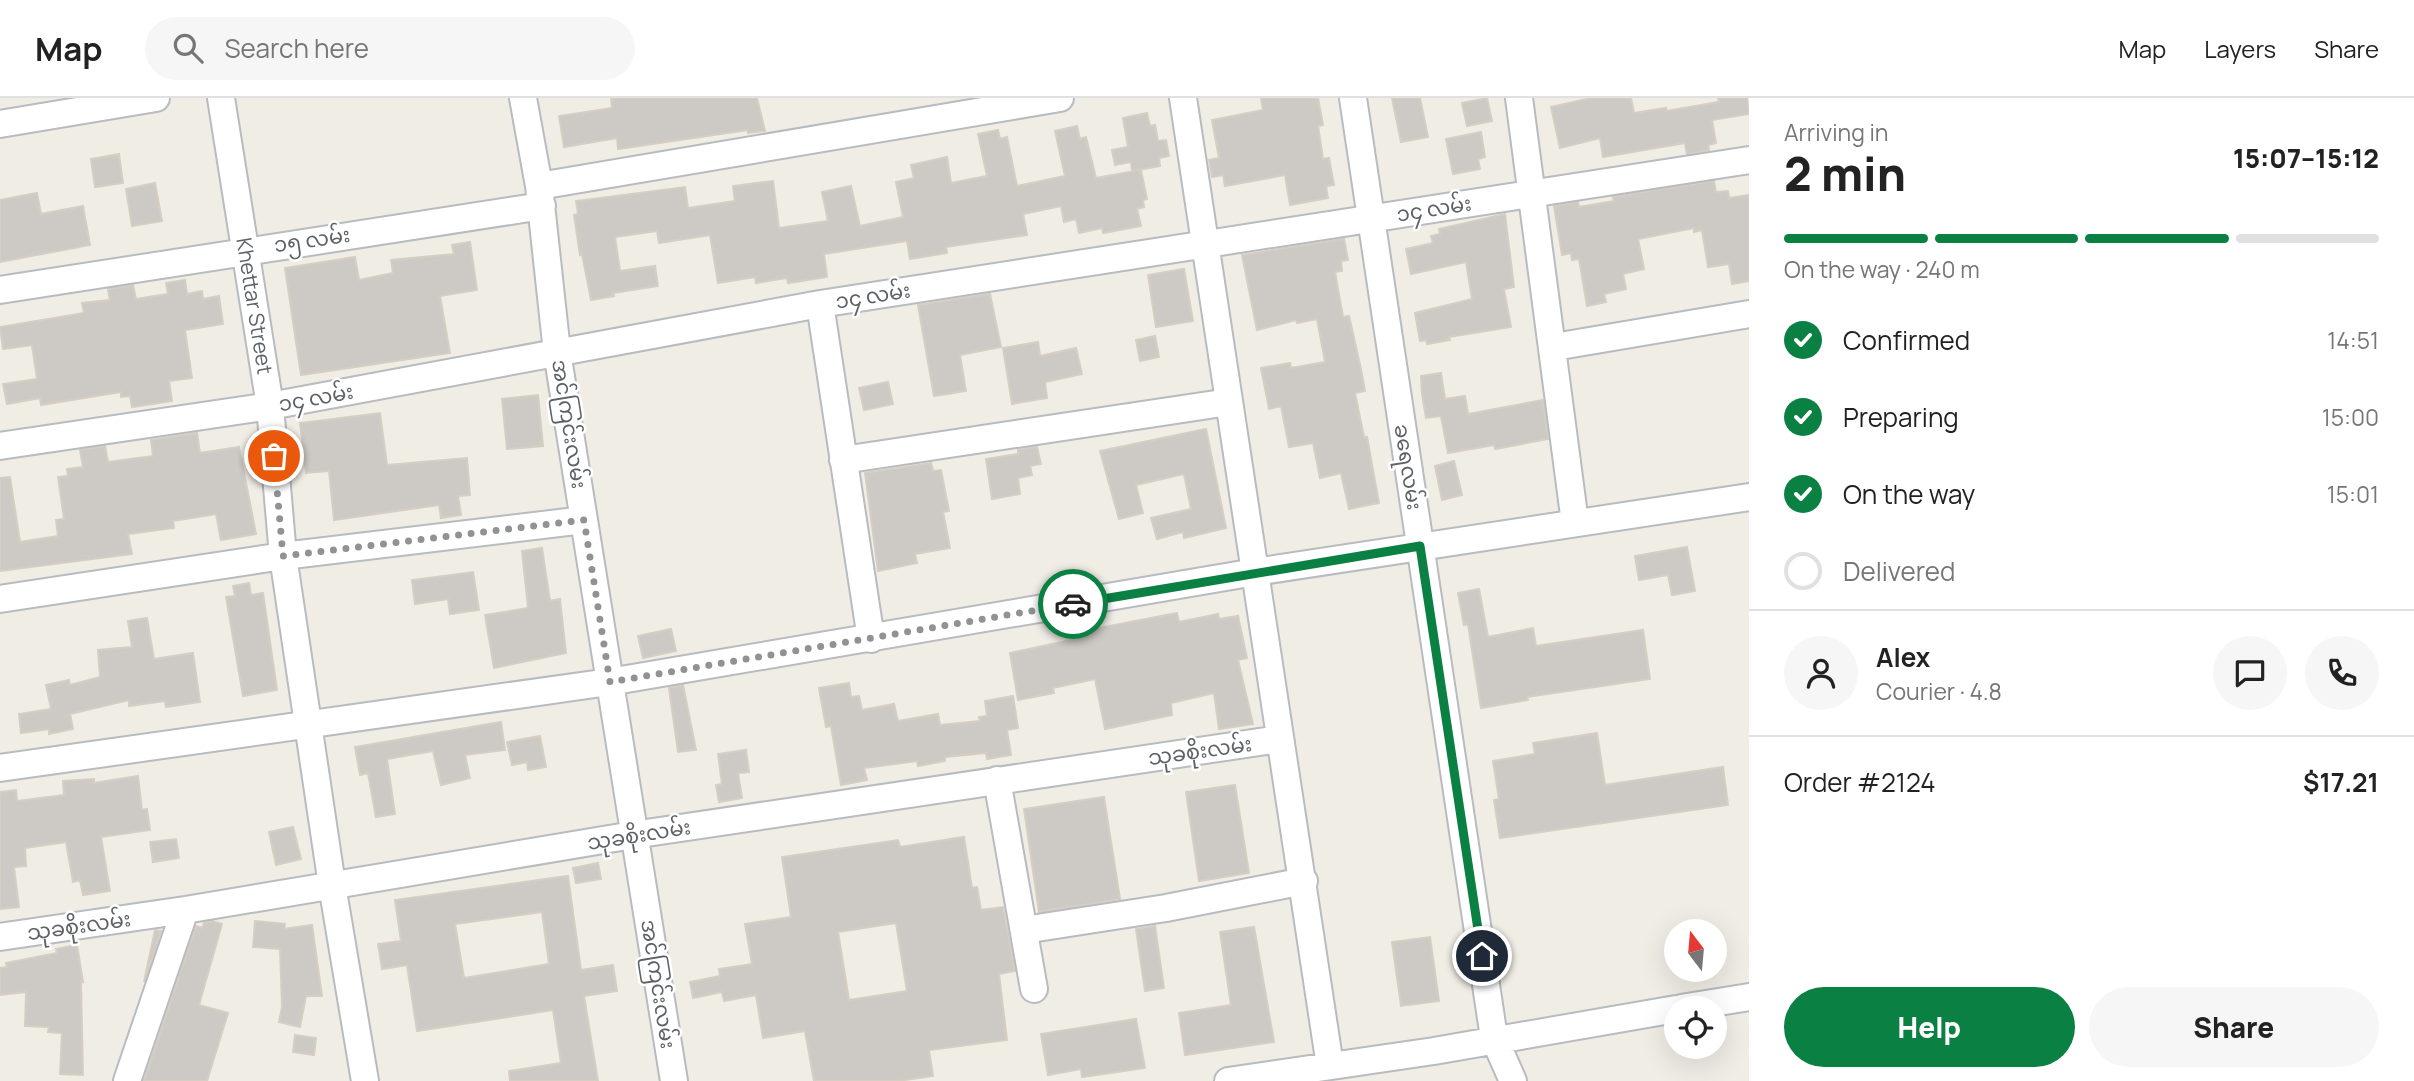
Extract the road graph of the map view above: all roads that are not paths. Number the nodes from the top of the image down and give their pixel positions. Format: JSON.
{"nodes":[{"id":1,"x":156,"y":98,"type":"edge"},
{"id":2,"x":220,"y":98,"type":"edge"},
{"id":3,"x":523,"y":98,"type":"edge"},
{"id":4,"x":1060,"y":98,"type":"edge"},
{"id":5,"x":1183,"y":98,"type":"edge"},
{"id":6,"x":1353,"y":98,"type":"edge"},
{"id":7,"x":1519,"y":98,"type":"edge"},
{"id":8,"x":0,"y":124,"type":"edge"},
{"id":9,"x":1749,"y":160,"type":"edge"},
{"id":10,"x":1531,"y":194,"type":"junction"},
{"id":11,"x":540,"y":196,"type":"junction"},
{"id":12,"x":1370,"y":219,"type":"junction"},
{"id":13,"x":1207,"y":243,"type":"junction"},
{"id":14,"x":245,"y":249,"type":"junction"},
{"id":15,"x":0,"y":290,"type":"edge"},
{"id":16,"x":820,"y":304,"type":"junction"},
{"id":17,"x":1749,"y":314,"type":"edge"},
{"id":18,"x":1554,"y":347,"type":"junction"},
{"id":19,"x":557,"y":352,"type":"junction"},
{"id":20,"x":1229,"y":402,"type":"junction"},
{"id":21,"x":270,"y":406,"type":"junction"},
{"id":22,"x":0,"y":446,"type":"edge"},
{"id":23,"x":843,"y":460,"type":"junction"},
{"id":24,"x":1749,"y":497,"type":"edge"},
{"id":25,"x":584,"y":520,"type":"junction"},
{"id":26,"x":1575,"y":523,"type":"junction"},
{"id":27,"x":1420,"y":546,"type":"junction"},
{"id":28,"x":283,"y":556,"type":"junction"},
{"id":29,"x":1255,"y":572,"type":"junction"},
{"id":30,"x":0,"y":599,"type":"edge"},
{"id":31,"x":872,"y":639,"type":"junction"},
{"id":32,"x":610,"y":682,"type":"junction"},
{"id":33,"x":309,"y":722,"type":"junction"},
{"id":34,"x":1279,"y":739,"type":"junction"},
{"id":35,"x":0,"y":768,"type":"edge"},
{"id":36,"x":997,"y":780,"type":"junction"},
{"id":37,"x":633,"y":835,"type":"junction"},
{"id":38,"x":1304,"y":881,"type":"junction"},
{"id":39,"x":332,"y":885,"type":"junction"},
{"id":40,"x":185,"y":911,"type":"junction"},
{"id":41,"x":1024,"y":930,"type":"junction"},
{"id":42,"x":0,"y":937,"type":"edge"},
{"id":43,"x":1034,"y":989,"type":"dead end"},
{"id":44,"x":1749,"y":997,"type":"edge"},
{"id":45,"x":1727,"y":1000,"type":"edge"},
{"id":46,"x":1664,"y":1010,"type":"edge"},
{"id":47,"x":1494,"y":1038,"type":"junction"},
{"id":48,"x":1330,"y":1066,"type":"junction"},
{"id":49,"x":127,"y":1081,"type":"edge"},
{"id":50,"x":365,"y":1081,"type":"edge"},
{"id":51,"x":674,"y":1081,"type":"edge"},
{"id":52,"x":1228,"y":1081,"type":"edge"},
{"id":53,"x":1513,"y":1081,"type":"edge"}],
"edges":[{"from":1,"to":8,"type":"street"},
{"from":2,"to":14,"type":"street","name":"Khettar Street"},
{"from":3,"to":11,"type":"street","name":"အင်ကြင်းလမ်း"},
{"from":4,"to":11,"type":"street","name":"၁၅ လမ်း"},
{"from":5,"to":13,"type":"street"},
{"from":6,"to":12,"type":"street","name":"ခရေလမ်း"},
{"from":7,"to":10,"type":"street"},
{"from":9,"to":10,"type":"street","name":"၁၄ လမ်း"},
{"from":10,"to":12,"type":"street","name":"၁၄ လမ်း"},
{"from":10,"to":18,"type":"street"},
{"from":11,"to":14,"type":"street","name":"၁၅ လမ်း"},
{"from":11,"to":19,"type":"street","name":"အင်ကြင်းလမ်း"},
{"from":12,"to":13,"type":"street","name":"၁၄ လမ်း"},
{"from":12,"to":27,"type":"street","name":"ခရေလမ်း"},
{"from":13,"to":16,"type":"street","name":"၁၄ လမ်း"},
{"from":13,"to":20,"type":"street"},
{"from":14,"to":15,"type":"street","name":"၁၅ လမ်း"},
{"from":14,"to":21,"type":"street","name":"Khettar Street"},
{"from":16,"to":19,"type":"street","name":"၁၄ လမ်း"},
{"from":16,"to":23,"type":"street"},
{"from":17,"to":18,"type":"street"},
{"from":18,"to":26,"type":"street"},
{"from":19,"to":21,"type":"street","name":"၁၄ လမ်း"},
{"from":19,"to":25,"type":"street","name":"အင်ကြင်းလမ်း"},
{"from":20,"to":23,"type":"street"},
{"from":20,"to":29,"type":"street"},
{"from":21,"to":22,"type":"street","name":"၁၄ လမ်း"},
{"from":21,"to":28,"type":"street","name":"Khettar Street"},
{"from":23,"to":31,"type":"street"},
{"from":24,"to":26,"type":"street"},
{"from":25,"to":28,"type":"street"},
{"from":25,"to":32,"type":"street","name":"အင်ကြင်းလမ်း"},
{"from":26,"to":27,"type":"street"},
{"from":27,"to":29,"type":"street"},
{"from":27,"to":47,"type":"street","name":"ခရေလမ်း"},
{"from":28,"to":30,"type":"street"},
{"from":28,"to":33,"type":"street","name":"Khettar Street"},
{"from":29,"to":31,"type":"street"},
{"from":29,"to":34,"type":"street"},
{"from":31,"to":32,"type":"street"},
{"from":32,"to":33,"type":"street"},
{"from":32,"to":37,"type":"street","name":"အင်ကြင်းလမ်း"},
{"from":33,"to":35,"type":"street"},
{"from":33,"to":39,"type":"street","name":"Khettar Street"},
{"from":34,"to":36,"type":"street","name":"သုခစိုးလမ်း"},
{"from":34,"to":38,"type":"street"},
{"from":36,"to":37,"type":"street","name":"သုခစိုးလမ်း"},
{"from":36,"to":41,"type":"street"},
{"from":37,"to":39,"type":"street","name":"သုခစိုးလမ်း"},
{"from":37,"to":51,"type":"street","name":"အင်ကြင်းလမ်း"},
{"from":38,"to":41,"type":"street"},
{"from":38,"to":48,"type":"street"},
{"from":39,"to":40,"type":"street","name":"သုခစိုးလမ်း"},
{"from":39,"to":50,"type":"street","name":"Khettar Street"},
{"from":40,"to":42,"type":"street","name":"သုခစိုးလမ်း"},
{"from":40,"to":49,"type":"street"},
{"from":41,"to":43,"type":"street"},
{"from":44,"to":45,"type":"street"},
{"from":46,"to":47,"type":"street"},
{"from":47,"to":48,"type":"street"},
{"from":47,"to":53,"type":"street","name":"ခရေလမ်း"},
{"from":48,"to":52,"type":"street"}]}
